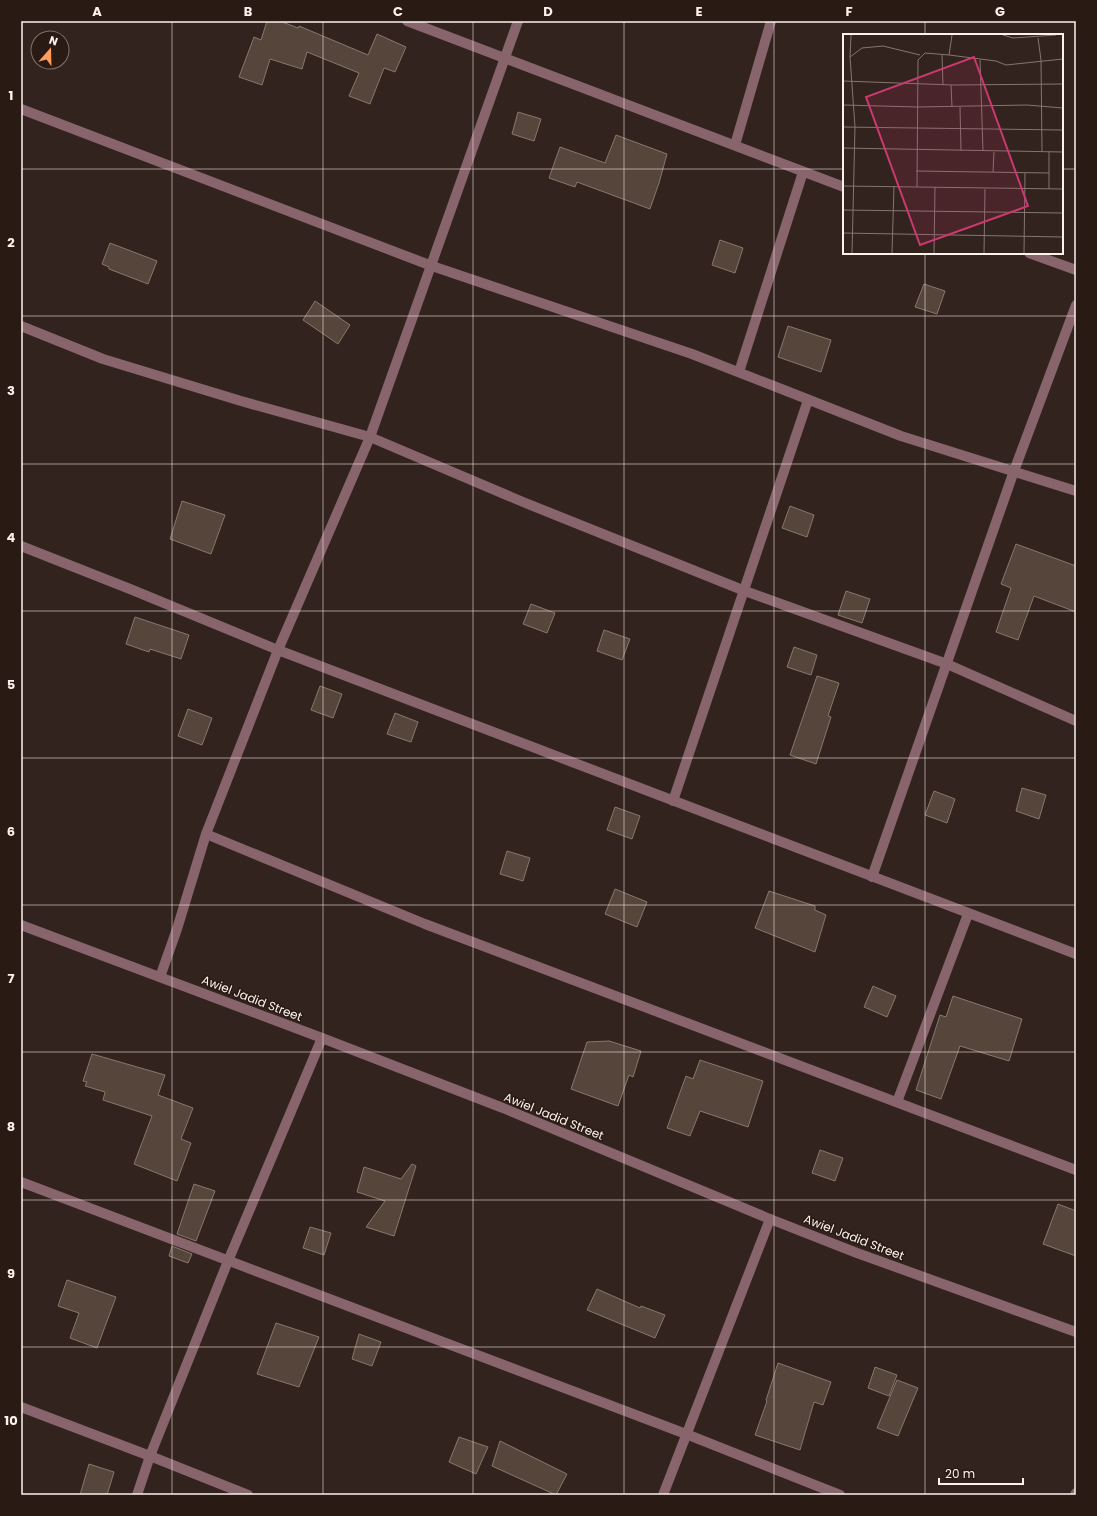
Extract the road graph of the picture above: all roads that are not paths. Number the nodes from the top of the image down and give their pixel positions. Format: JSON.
{"nodes":[{"id":1,"x":407,"y":21,"type":"edge"},
{"id":2,"x":518,"y":21,"type":"edge"},
{"id":3,"x":771,"y":21,"type":"edge"},
{"id":4,"x":504,"y":57,"type":"junction"},
{"id":5,"x":21,"y":109,"type":"edge"},
{"id":6,"x":735,"y":145,"type":"junction"},
{"id":7,"x":804,"y":172,"type":"junction"},
{"id":8,"x":843,"y":187,"type":"edge"},
{"id":9,"x":1031,"y":254,"type":"edge"},
{"id":10,"x":432,"y":266,"type":"junction"},
{"id":11,"x":1076,"y":270,"type":"edge"},
{"id":12,"x":1076,"y":306,"type":"edge"},
{"id":13,"x":21,"y":326,"type":"edge"},
{"id":14,"x":739,"y":372,"type":"junction"},
{"id":15,"x":808,"y":400,"type":"junction"},
{"id":16,"x":370,"y":437,"type":"junction"},
{"id":17,"x":1014,"y":471,"type":"junction"},
{"id":18,"x":1076,"y":491,"type":"edge"},
{"id":19,"x":21,"y":546,"type":"edge"},
{"id":20,"x":745,"y":591,"type":"junction"},
{"id":21,"x":278,"y":650,"type":"junction"},
{"id":22,"x":947,"y":664,"type":"junction"},
{"id":23,"x":1076,"y":721,"type":"edge"},
{"id":24,"x":672,"y":801,"type":"junction"},
{"id":25,"x":206,"y":834,"type":"junction"},
{"id":26,"x":872,"y":877,"type":"junction"},
{"id":27,"x":968,"y":914,"type":"junction"},
{"id":28,"x":21,"y":925,"type":"edge"},
{"id":29,"x":1076,"y":954,"type":"edge"},
{"id":30,"x":160,"y":977,"type":"junction"},
{"id":31,"x":322,"y":1038,"type":"junction"},
{"id":32,"x":898,"y":1102,"type":"junction"},
{"id":33,"x":1076,"y":1170,"type":"edge"},
{"id":34,"x":21,"y":1182,"type":"edge"},
{"id":35,"x":770,"y":1219,"type":"junction"},
{"id":36,"x":228,"y":1261,"type":"junction"},
{"id":37,"x":1076,"y":1332,"type":"edge"},
{"id":38,"x":21,"y":1407,"type":"edge"},
{"id":39,"x":686,"y":1434,"type":"junction"},
{"id":40,"x":150,"y":1456,"type":"junction"},
{"id":41,"x":137,"y":1495,"type":"edge"},
{"id":42,"x":248,"y":1495,"type":"edge"},
{"id":43,"x":663,"y":1495,"type":"edge"},
{"id":44,"x":840,"y":1495,"type":"edge"}],
"edges":[{"from":1,"to":4,"type":"street"},
{"from":2,"to":4,"type":"street"},
{"from":3,"to":6,"type":"street"},
{"from":4,"to":6,"type":"street"},
{"from":4,"to":10,"type":"street"},
{"from":5,"to":10,"type":"street"},
{"from":6,"to":7,"type":"street"},
{"from":7,"to":8,"type":"street"},
{"from":7,"to":14,"type":"street"},
{"from":9,"to":11,"type":"street"},
{"from":10,"to":14,"type":"street"},
{"from":10,"to":16,"type":"street"},
{"from":12,"to":17,"type":"street"},
{"from":13,"to":16,"type":"street"},
{"from":14,"to":15,"type":"street"},
{"from":15,"to":17,"type":"street"},
{"from":15,"to":20,"type":"street"},
{"from":16,"to":20,"type":"street"},
{"from":16,"to":21,"type":"street"},
{"from":17,"to":18,"type":"street"},
{"from":17,"to":22,"type":"street"},
{"from":19,"to":21,"type":"street"},
{"from":20,"to":22,"type":"street"},
{"from":20,"to":24,"type":"street"},
{"from":21,"to":24,"type":"street"},
{"from":21,"to":25,"type":"street"},
{"from":22,"to":23,"type":"street"},
{"from":22,"to":26,"type":"street"},
{"from":24,"to":26,"type":"street"},
{"from":25,"to":30,"type":"street"},
{"from":25,"to":32,"type":"street"},
{"from":26,"to":27,"type":"street"},
{"from":27,"to":29,"type":"street"},
{"from":27,"to":32,"type":"street"},
{"from":28,"to":30,"type":"street","name":"Awiel Jadid Street"},
{"from":30,"to":31,"type":"street","name":"Awiel Jadid Street"},
{"from":31,"to":35,"type":"street","name":"Awiel Jadid Street"},
{"from":31,"to":36,"type":"street"},
{"from":32,"to":33,"type":"street"},
{"from":34,"to":36,"type":"street"},
{"from":35,"to":37,"type":"street","name":"Awiel Jadid Street"},
{"from":35,"to":39,"type":"street"},
{"from":36,"to":39,"type":"street"},
{"from":36,"to":40,"type":"street"},
{"from":38,"to":40,"type":"street"},
{"from":39,"to":43,"type":"street"},
{"from":39,"to":44,"type":"street"},
{"from":40,"to":41,"type":"street"},
{"from":40,"to":42,"type":"street"}]}
